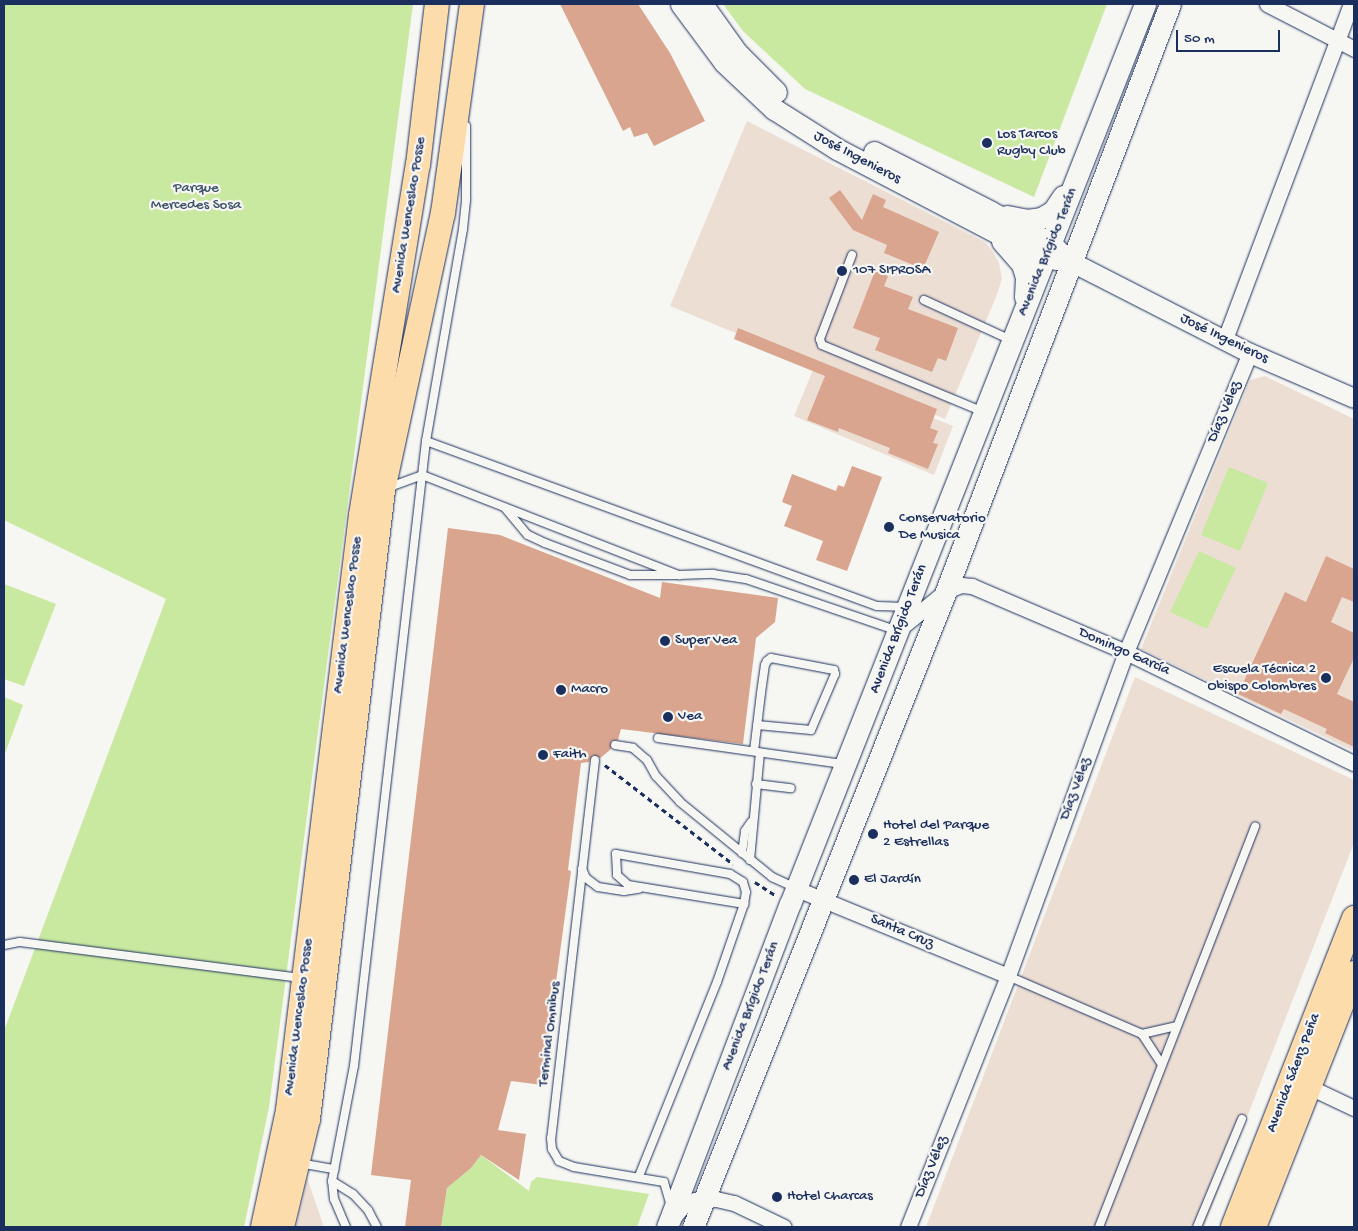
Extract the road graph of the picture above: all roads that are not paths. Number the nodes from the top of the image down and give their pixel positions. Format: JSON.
{"nodes":[{"id":1,"x":472,"y":4,"type":"edge"},
{"id":2,"x":681,"y":4,"type":"edge"},
{"id":3,"x":702,"y":4,"type":"edge"},
{"id":4,"x":1145,"y":4,"type":"edge"},
{"id":5,"x":1170,"y":4,"type":"edge"},
{"id":6,"x":1267,"y":4,"type":"edge"},
{"id":7,"x":1351,"y":4,"type":"edge"},
{"id":8,"x":437,"y":6,"type":"edge"},
{"id":9,"x":1337,"y":40,"type":"junction"},
{"id":10,"x":1354,"y":49,"type":"edge"},
{"id":11,"x":464,"y":62,"type":"junction"},
{"id":12,"x":1079,"y":173,"type":"junction"},
{"id":13,"x":993,"y":221,"type":"junction"},
{"id":14,"x":1047,"y":250,"type":"junction"},
{"id":15,"x":852,"y":255,"type":"dead end"},
{"id":16,"x":1070,"y":261,"type":"junction"},
{"id":17,"x":924,"y":300,"type":"dead end"},
{"id":18,"x":1023,"y":314,"type":"junction"},
{"id":19,"x":1225,"y":339,"type":"junction"},
{"id":20,"x":1013,"y":341,"type":"junction"},
{"id":21,"x":1250,"y":353,"type":"junction"},
{"id":22,"x":1354,"y":398,"type":"edge"},
{"id":23,"x":986,"y":413,"type":"junction"},
{"id":24,"x":426,"y":441,"type":"junction"},
{"id":25,"x":422,"y":475,"type":"junction"},
{"id":26,"x":383,"y":490,"type":"junction"},
{"id":27,"x":503,"y":507,"type":"junction"},
{"id":28,"x":679,"y":575,"type":"junction"},
{"id":29,"x":946,"y":591,"type":"junction"},
{"id":30,"x":907,"y":607,"type":"junction"},
{"id":31,"x":898,"y":630,"type":"junction"},
{"id":32,"x":1126,"y":652,"type":"junction"},
{"id":33,"x":757,"y":726,"type":"junction"},
{"id":34,"x":658,"y":738,"type":"dead end"},
{"id":35,"x":615,"y":745,"type":"dead end"},
{"id":36,"x":757,"y":751,"type":"junction"},
{"id":37,"x":595,"y":760,"type":"road end"},
{"id":38,"x":1354,"y":763,"type":"edge"},
{"id":39,"x":847,"y":764,"type":"junction"},
{"id":40,"x":756,"y":784,"type":"junction"},
{"id":41,"x":791,"y":788,"type":"dead end"},
{"id":42,"x":751,"y":822,"type":"junction"},
{"id":43,"x":1255,"y":826,"type":"dead end"},
{"id":44,"x":742,"y":853,"type":"junction"},
{"id":45,"x":750,"y":860,"type":"junction"},
{"id":46,"x":582,"y":869,"type":"junction"},
{"id":47,"x":641,"y":888,"type":"junction"},
{"id":48,"x":797,"y":888,"type":"junction"},
{"id":49,"x":823,"y":899,"type":"junction"},
{"id":50,"x":744,"y":904,"type":"junction"},
{"id":51,"x":1354,"y":918,"type":"edge"},
{"id":52,"x":4,"y":945,"type":"edge"},
{"id":53,"x":1354,"y":973,"type":"edge"},
{"id":54,"x":1008,"y":976,"type":"junction"},
{"id":55,"x":303,"y":978,"type":"junction"},
{"id":56,"x":1176,"y":1026,"type":"junction"},
{"id":57,"x":1142,"y":1034,"type":"junction"},
{"id":58,"x":1161,"y":1063,"type":"junction"},
{"id":59,"x":1300,"y":1083,"type":"junction"},
{"id":60,"x":1354,"y":1108,"type":"edge"},
{"id":61,"x":1242,"y":1119,"type":"dead end"},
{"id":62,"x":720,"y":1156,"type":"junction"},
{"id":63,"x":298,"y":1163,"type":"junction"},
{"id":64,"x":334,"y":1169,"type":"junction"},
{"id":65,"x":639,"y":1176,"type":"junction"},
{"id":66,"x":332,"y":1182,"type":"junction"},
{"id":67,"x":703,"y":1200,"type":"junction"},
{"id":68,"x":734,"y":1203,"type":"junction"},
{"id":69,"x":668,"y":1225,"type":"edge"},
{"id":70,"x":263,"y":1227,"type":"edge"},
{"id":71,"x":282,"y":1227,"type":"edge"},
{"id":72,"x":346,"y":1227,"type":"edge"},
{"id":73,"x":377,"y":1227,"type":"edge"},
{"id":74,"x":693,"y":1227,"type":"edge"},
{"id":75,"x":784,"y":1227,"type":"edge"},
{"id":76,"x":908,"y":1227,"type":"edge"},
{"id":77,"x":1099,"y":1227,"type":"edge"},
{"id":78,"x":1197,"y":1227,"type":"edge"},
{"id":79,"x":1233,"y":1227,"type":"edge"},
{"id":80,"x":1254,"y":1227,"type":"edge"}],
"edges":[{"from":1,"to":11,"type":"main road"},
{"from":2,"to":13,"type":"main road","name":"José Ingenieros"},
{"from":3,"to":13,"type":"main road","name":"José Ingenieros"},
{"from":4,"to":12,"type":"main road","name":"Avenida Brígido Terán"},
{"from":5,"to":16,"type":"main road","name":"Avenida Brígido Terán"},
{"from":6,"to":9,"type":"street"},
{"from":7,"to":9,"type":"street"},
{"from":8,"to":55,"type":"main road","name":"Avenida Wenceslao Posse"},
{"from":9,"to":10,"type":"street"},
{"from":9,"to":19,"type":"street"},
{"from":11,"to":24,"type":"lane"},
{"from":11,"to":26,"type":"main road"},
{"from":12,"to":13,"type":"main road"},
{"from":12,"to":14,"type":"main road","name":"Avenida Brígido Terán"},
{"from":13,"to":14,"type":"main road","name":"José Ingenieros"},
{"from":13,"to":18,"type":"main road"},
{"from":14,"to":16,"type":"main road","name":"José Ingenieros"},
{"from":14,"to":18,"type":"main road","name":"Avenida Brígido Terán"},
{"from":15,"to":23,"type":"lane"},
{"from":16,"to":19,"type":"street","name":"José Ingenieros"},
{"from":16,"to":29,"type":"main road","name":"Avenida Brígido Terán"},
{"from":17,"to":20,"type":"lane"},
{"from":18,"to":20,"type":"main road","name":"Avenida Brígido Terán"},
{"from":19,"to":21,"type":"street","name":"José Ingenieros"},
{"from":20,"to":23,"type":"main road","name":"Avenida Brígido Terán"},
{"from":21,"to":22,"type":"street","name":"José Ingenieros"},
{"from":21,"to":32,"type":"street","name":"Díaz Vélez"},
{"from":23,"to":30,"type":"main road","name":"Avenida Brígido Terán"},
{"from":24,"to":25,"type":"lane"},
{"from":24,"to":30,"type":"lane"},
{"from":25,"to":26,"type":"lane"},
{"from":25,"to":27,"type":"lane"},
{"from":25,"to":64,"type":"lane"},
{"from":26,"to":63,"type":"main road"},
{"from":27,"to":28,"type":"lane"},
{"from":27,"to":28,"type":"lane"},
{"from":28,"to":31,"type":"lane"},
{"from":29,"to":31,"type":"street","name":"Domingo García"},
{"from":29,"to":32,"type":"street","name":"Domingo García"},
{"from":29,"to":49,"type":"main road","name":"Avenida Brígido Terán"},
{"from":30,"to":31,"type":"main road","name":"Avenida Brígido Terán"},
{"from":31,"to":39,"type":"main road","name":"Avenida Brígido Terán"},
{"from":32,"to":38,"type":"street","name":"Domingo García"},
{"from":32,"to":54,"type":"street","name":"Díaz Vélez"},
{"from":33,"to":33,"type":"lane"},
{"from":33,"to":36,"type":"lane"},
{"from":34,"to":36,"type":"lane"},
{"from":35,"to":44,"type":"lane"},
{"from":36,"to":39,"type":"lane"},
{"from":36,"to":40,"type":"lane"},
{"from":37,"to":46,"type":"lane","name":"Terminal Omnibus"},
{"from":39,"to":48,"type":"main road","name":"Avenida Brígido Terán"},
{"from":40,"to":41,"type":"lane"},
{"from":40,"to":42,"type":"lane"},
{"from":42,"to":44,"type":"lane"},
{"from":42,"to":45,"type":"lane"},
{"from":43,"to":56,"type":"lane"},
{"from":44,"to":45,"type":"lane"},
{"from":45,"to":48,"type":"lane"},
{"from":46,"to":47,"type":"lane"},
{"from":46,"to":65,"type":"lane","name":"Terminal Omnibus"},
{"from":47,"to":50,"type":"lane"},
{"from":47,"to":50,"type":"lane"},
{"from":48,"to":49,"type":"street","name":"Santa Cruz"},
{"from":48,"to":69,"type":"main road","name":"Avenida Brígido Terán"},
{"from":49,"to":54,"type":"street","name":"Santa Cruz"},
{"from":49,"to":62,"type":"main road","name":"Avenida Brígido Terán"},
{"from":50,"to":65,"type":"lane"},
{"from":51,"to":59,"type":"main road","name":"Avenida Sáenz Peña"},
{"from":52,"to":55,"type":"lane"},
{"from":53,"to":59,"type":"main road","name":"Avenida Sáenz Peña"},
{"from":54,"to":57,"type":"lane"},
{"from":54,"to":76,"type":"street","name":"Díaz Vélez"},
{"from":55,"to":70,"type":"main road","name":"Avenida Wenceslao Posse"},
{"from":56,"to":57,"type":"lane"},
{"from":56,"to":58,"type":"lane"},
{"from":57,"to":58,"type":"lane"},
{"from":58,"to":77,"type":"lane"},
{"from":59,"to":60,"type":"street"},
{"from":59,"to":79,"type":"main road","name":"Avenida Sáenz Peña"},
{"from":59,"to":80,"type":"main road","name":"Avenida Sáenz Peña"},
{"from":61,"to":78,"type":"lane"},
{"from":62,"to":67,"type":"main road","name":"Avenida Brígido Terán"},
{"from":62,"to":68,"type":"street"},
{"from":63,"to":64,"type":"lane"},
{"from":63,"to":71,"type":"main road"},
{"from":64,"to":66,"type":"lane"},
{"from":65,"to":69,"type":"lane","name":"Terminal Omnibus"},
{"from":66,"to":72,"type":"lane"},
{"from":66,"to":73,"type":"lane"},
{"from":67,"to":68,"type":"street"},
{"from":67,"to":69,"type":"street"},
{"from":67,"to":74,"type":"main road","name":"Avenida Brígido Terán"},
{"from":68,"to":75,"type":"street"}]}
